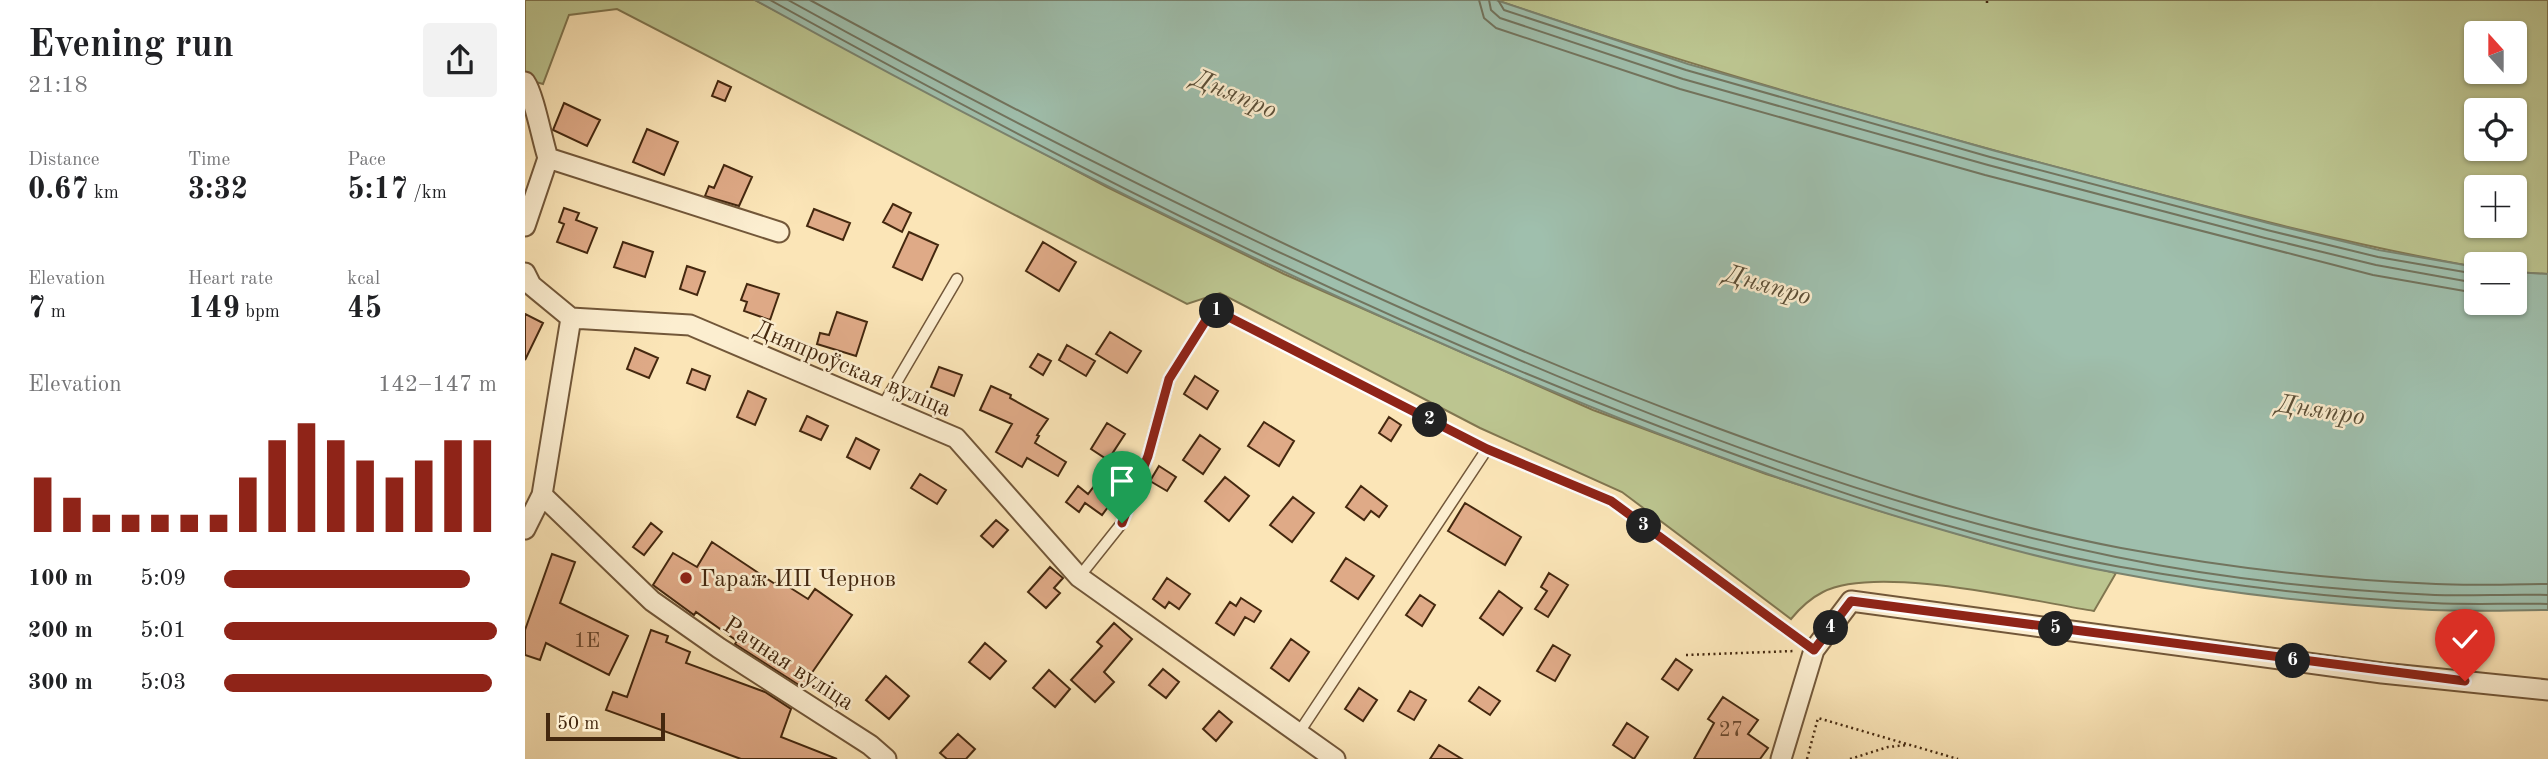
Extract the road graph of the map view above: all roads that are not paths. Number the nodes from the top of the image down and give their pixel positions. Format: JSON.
{"nodes":[{"id":1,"x":525,"y":82,"type":"edge"},
{"id":2,"x":548,"y":158,"type":"junction"},
{"id":3,"x":525,"y":226,"type":"edge"},
{"id":4,"x":779,"y":232,"type":"dead end"},
{"id":5,"x":525,"y":273,"type":"edge"},
{"id":6,"x":957,"y":279,"type":"dead end"},
{"id":7,"x":571,"y":318,"type":"junction"},
{"id":8,"x":882,"y":407,"type":"junction"},
{"id":9,"x":1487,"y":449,"type":"junction"},
{"id":10,"x":542,"y":495,"type":"junction"},
{"id":11,"x":525,"y":529,"type":"edge"},
{"id":12,"x":1079,"y":577,"type":"junction"},
{"id":13,"x":1814,"y":650,"type":"junction"},
{"id":14,"x":2548,"y":690,"type":"edge"},
{"id":15,"x":1298,"y":734,"type":"junction"},
{"id":16,"x":886,"y":759,"type":"edge"},
{"id":17,"x":1335,"y":759,"type":"edge"},
{"id":18,"x":1781,"y":759,"type":"edge"}],
"edges":[{"from":1,"to":2,"type":"street"},
{"from":2,"to":3,"type":"street"},
{"from":2,"to":4,"type":"street"},
{"from":5,"to":7,"type":"street"},
{"from":6,"to":8,"type":"lane"},
{"from":7,"to":8,"type":"street","name":"Дняпроўская вуліца"},
{"from":7,"to":10,"type":"street"},
{"from":8,"to":12,"type":"street","name":"Дняпроўская вуліца"},
{"from":9,"to":12,"type":"lane"},
{"from":9,"to":13,"type":"lane"},
{"from":9,"to":15,"type":"lane"},
{"from":10,"to":11,"type":"street"},
{"from":10,"to":16,"type":"street","name":"Рачная вуліца"},
{"from":12,"to":15,"type":"street","name":"Дняпроўская вуліца"},
{"from":13,"to":14,"type":"street"},
{"from":13,"to":18,"type":"street"},
{"from":15,"to":17,"type":"street","name":"Дняпроўская вуліца"}]}
